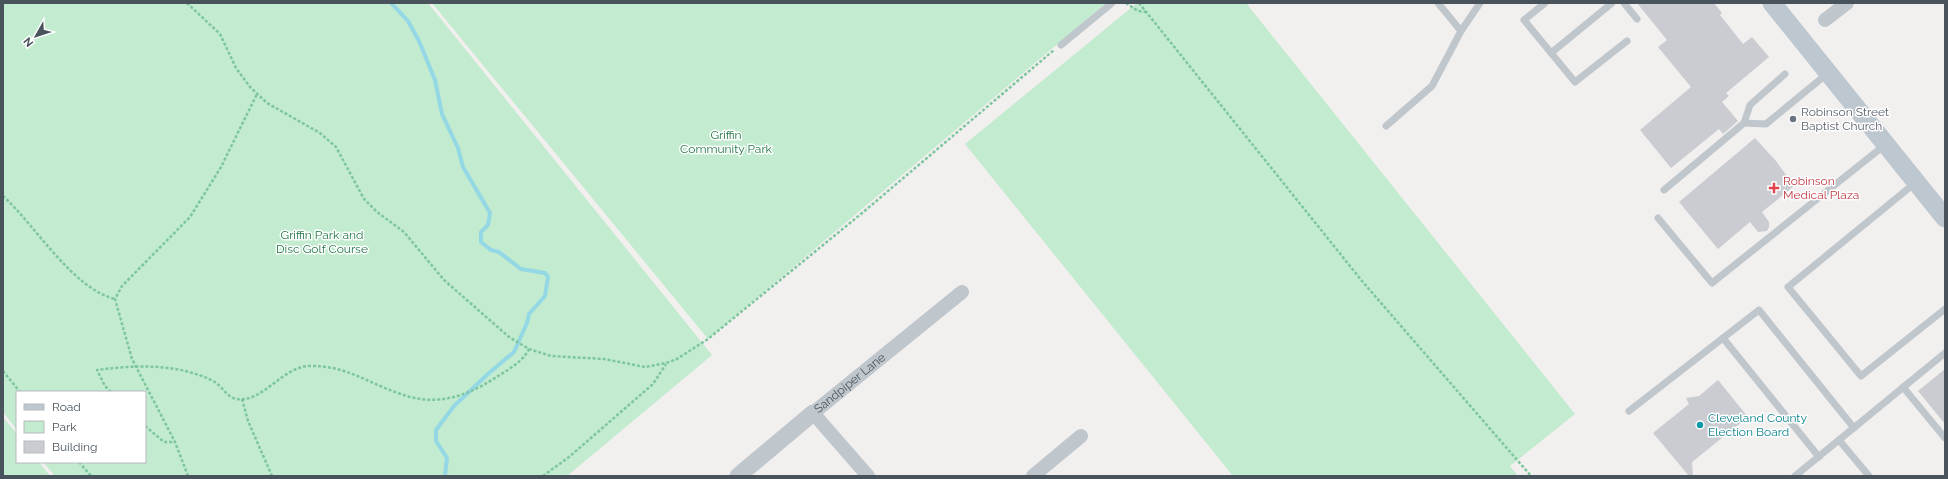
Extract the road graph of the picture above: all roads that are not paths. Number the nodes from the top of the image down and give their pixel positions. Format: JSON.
{"nodes":[{"id":1,"x":1112,"y":3,"type":"edge"},
{"id":2,"x":1438,"y":3,"type":"edge"},
{"id":3,"x":1480,"y":3,"type":"edge"},
{"id":4,"x":1545,"y":3,"type":"edge"},
{"id":5,"x":1612,"y":3,"type":"edge"},
{"id":6,"x":1624,"y":3,"type":"edge"},
{"id":7,"x":1772,"y":3,"type":"edge"},
{"id":8,"x":1847,"y":3,"type":"edge"},
{"id":9,"x":1637,"y":19,"type":"dead end"},
{"id":10,"x":1825,"y":20,"type":"dead end"},
{"id":11,"x":1461,"y":31,"type":"junction"},
{"id":12,"x":1627,"y":41,"type":"dead end"},
{"id":13,"x":1061,"y":45,"type":"road end"},
{"id":14,"x":1551,"y":53,"type":"junction"},
{"id":15,"x":1828,"y":73,"type":"junction"},
{"id":16,"x":1785,"y":74,"type":"dead end"},
{"id":17,"x":1744,"y":123,"type":"junction"},
{"id":18,"x":1386,"y":126,"type":"dead end"},
{"id":19,"x":1886,"y":144,"type":"junction"},
{"id":20,"x":1916,"y":182,"type":"junction"},
{"id":21,"x":1664,"y":190,"type":"dead end"},
{"id":22,"x":1658,"y":218,"type":"dead end"},
{"id":23,"x":1945,"y":218,"type":"edge"},
{"id":24,"x":962,"y":292,"type":"dead end"},
{"id":25,"x":1945,"y":309,"type":"edge"},
{"id":26,"x":1723,"y":338,"type":"junction"},
{"id":27,"x":1945,"y":353,"type":"edge"},
{"id":28,"x":1903,"y":387,"type":"junction"},
{"id":29,"x":1629,"y":411,"type":"dead end"},
{"id":30,"x":813,"y":413,"type":"junction"},
{"id":31,"x":1854,"y":428,"type":"junction"},
{"id":32,"x":1081,"y":436,"type":"dead end"},
{"id":33,"x":1945,"y":438,"type":"edge"},
{"id":34,"x":1839,"y":440,"type":"junction"},
{"id":35,"x":1819,"y":457,"type":"junction"},
{"id":36,"x":738,"y":476,"type":"edge"},
{"id":37,"x":868,"y":476,"type":"edge"},
{"id":38,"x":1033,"y":476,"type":"edge"},
{"id":39,"x":1795,"y":476,"type":"edge"},
{"id":40,"x":1869,"y":476,"type":"edge"}],
"edges":[{"from":1,"to":13,"type":"lane"},
{"from":2,"to":11,"type":"lane"},
{"from":3,"to":11,"type":"lane"},
{"from":4,"to":14,"type":"lane"},
{"from":5,"to":14,"type":"lane"},
{"from":6,"to":9,"type":"lane"},
{"from":7,"to":15,"type":"main road"},
{"from":8,"to":10,"type":"street"},
{"from":11,"to":18,"type":"lane"},
{"from":12,"to":14,"type":"lane"},
{"from":15,"to":17,"type":"lane"},
{"from":15,"to":19,"type":"main road"},
{"from":16,"to":17,"type":"lane"},
{"from":17,"to":21,"type":"lane"},
{"from":19,"to":20,"type":"main road"},
{"from":19,"to":22,"type":"lane"},
{"from":20,"to":23,"type":"main road"},
{"from":20,"to":25,"type":"lane"},
{"from":24,"to":30,"type":"street","name":"Sandpiper Lane"},
{"from":26,"to":29,"type":"lane"},
{"from":26,"to":31,"type":"lane"},
{"from":26,"to":35,"type":"lane"},
{"from":27,"to":28,"type":"lane"},
{"from":28,"to":31,"type":"lane"},
{"from":28,"to":33,"type":"lane"},
{"from":30,"to":36,"type":"street","name":"Sandpiper Lane"},
{"from":30,"to":37,"type":"street"},
{"from":31,"to":34,"type":"lane"},
{"from":32,"to":38,"type":"street"},
{"from":34,"to":35,"type":"lane"},
{"from":34,"to":40,"type":"lane"},
{"from":35,"to":39,"type":"lane"}]}
